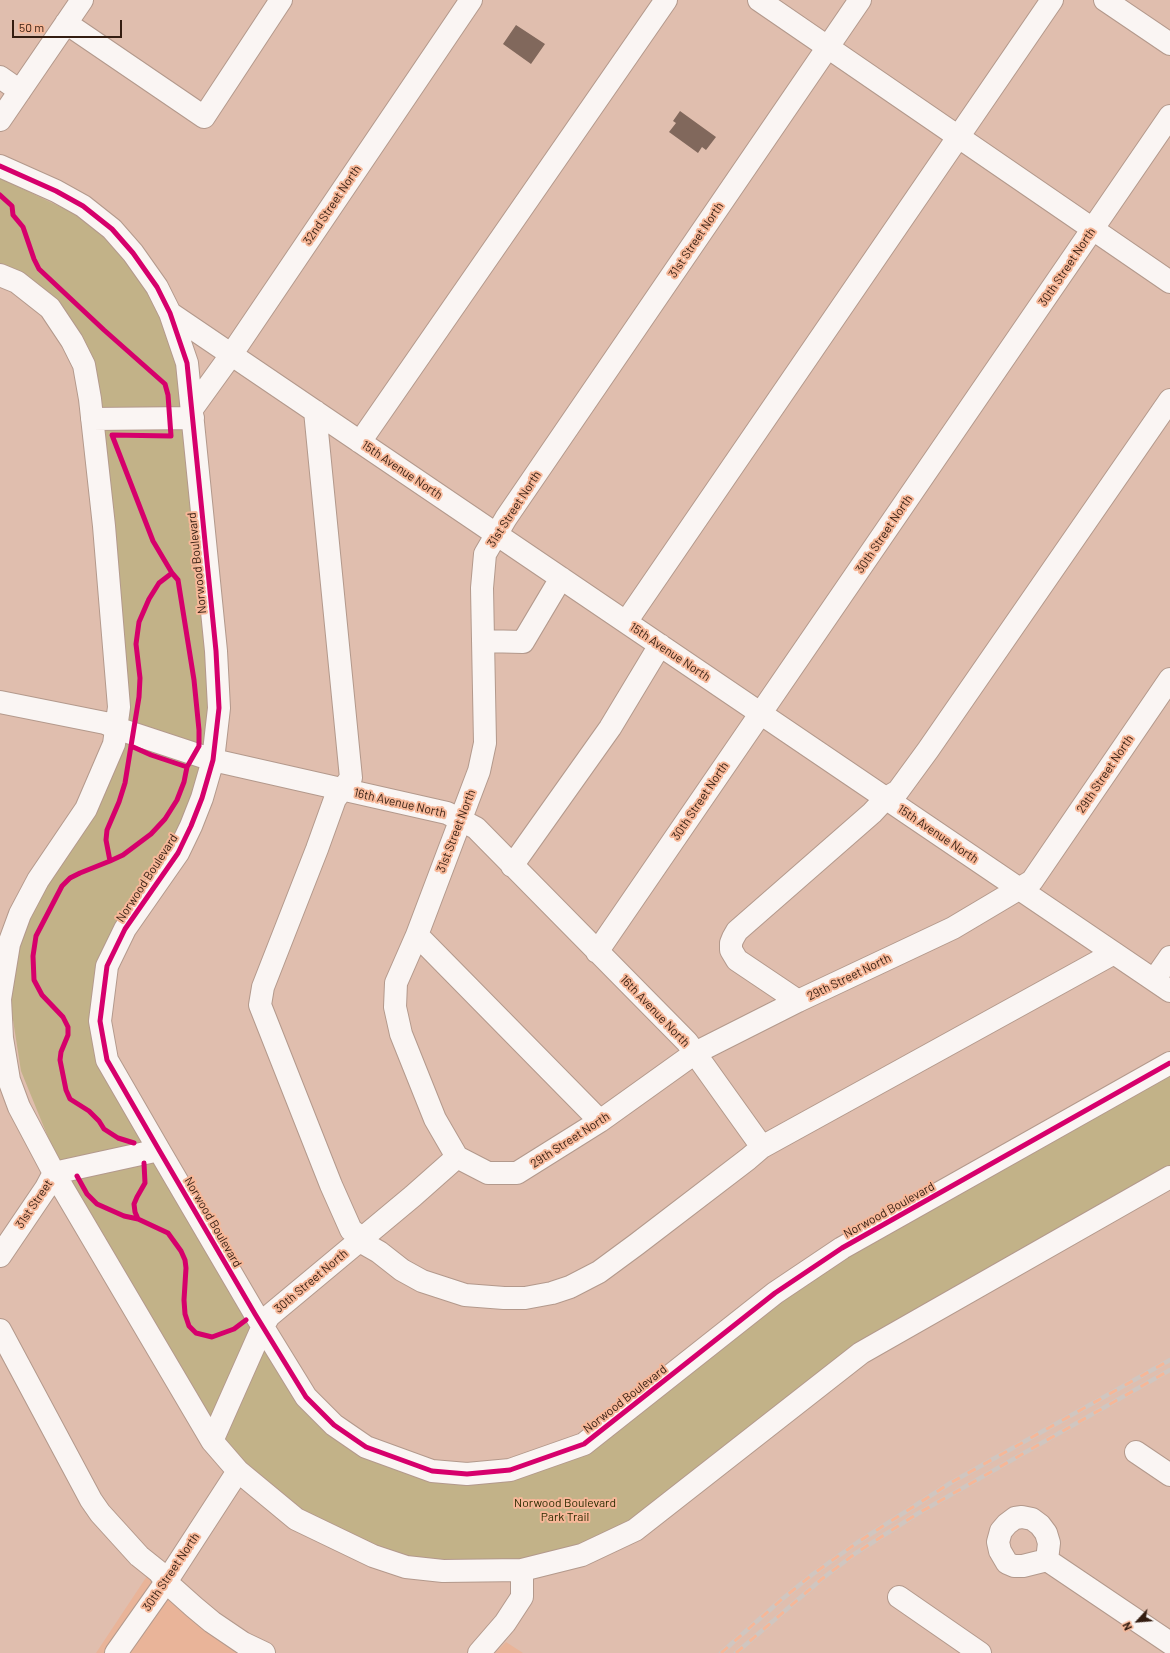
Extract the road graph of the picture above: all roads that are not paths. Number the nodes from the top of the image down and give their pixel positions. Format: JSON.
{"nodes":[{"id":1,"x":82,"y":0,"type":"edge"},
{"id":2,"x":281,"y":0,"type":"edge"},
{"id":3,"x":471,"y":0,"type":"edge"},
{"id":4,"x":666,"y":0,"type":"edge"},
{"id":5,"x":759,"y":0,"type":"edge"},
{"id":6,"x":860,"y":0,"type":"edge"},
{"id":7,"x":1052,"y":0,"type":"edge"},
{"id":8,"x":1105,"y":0,"type":"edge"},
{"id":9,"x":66,"y":23,"type":"junction"},
{"id":10,"x":1170,"y":44,"type":"edge"},
{"id":11,"x":828,"y":47,"type":"junction"},
{"id":12,"x":0,"y":77,"type":"edge"},
{"id":13,"x":20,"y":91,"type":"junction"},
{"id":14,"x":1170,"y":116,"type":"edge"},
{"id":15,"x":0,"y":120,"type":"edge"},
{"id":16,"x":958,"y":136,"type":"junction"},
{"id":17,"x":0,"y":166,"type":"edge"},
{"id":18,"x":1093,"y":229,"type":"junction"},
{"id":19,"x":0,"y":275,"type":"edge"},
{"id":20,"x":1170,"y":282,"type":"edge"},
{"id":21,"x":170,"y":313,"type":"junction"},
{"id":22,"x":231,"y":354,"type":"junction"},
{"id":23,"x":1170,"y":400,"type":"edge"},
{"id":24,"x":315,"y":411,"type":"junction"},
{"id":25,"x":192,"y":414,"type":"junction"},
{"id":26,"x":92,"y":419,"type":"junction"},
{"id":27,"x":360,"y":442,"type":"junction"},
{"id":28,"x":496,"y":534,"type":"junction"},
{"id":29,"x":561,"y":578,"type":"junction"},
{"id":30,"x":626,"y":622,"type":"junction"},
{"id":31,"x":483,"y":641,"type":"junction"},
{"id":32,"x":660,"y":645,"type":"junction"},
{"id":33,"x":1170,"y":679,"type":"edge"},
{"id":34,"x":0,"y":702,"type":"edge"},
{"id":35,"x":760,"y":713,"type":"junction"},
{"id":36,"x":116,"y":728,"type":"junction"},
{"id":37,"x":213,"y":760,"type":"junction"},
{"id":38,"x":342,"y":789,"type":"junction"},
{"id":39,"x":886,"y":798,"type":"junction"},
{"id":40,"x":460,"y":820,"type":"junction"},
{"id":41,"x":512,"y":866,"type":"junction"},
{"id":42,"x":1020,"y":889,"type":"junction"},
{"id":43,"x":417,"y":934,"type":"junction"},
{"id":44,"x":597,"y":952,"type":"junction"},
{"id":45,"x":1114,"y":953,"type":"junction"},
{"id":46,"x":1170,"y":957,"type":"edge"},
{"id":47,"x":1162,"y":986,"type":"edge"},
{"id":48,"x":798,"y":1002,"type":"junction"},
{"id":49,"x":695,"y":1053,"type":"junction"},
{"id":50,"x":1170,"y":1063,"type":"edge"},
{"id":51,"x":600,"y":1121,"type":"junction"},
{"id":52,"x":762,"y":1147,"type":"junction"},
{"id":53,"x":159,"y":1150,"type":"junction"},
{"id":54,"x":457,"y":1157,"type":"junction"},
{"id":55,"x":54,"y":1173,"type":"junction"},
{"id":56,"x":1170,"y":1177,"type":"edge"},
{"id":57,"x":362,"y":1238,"type":"junction"},
{"id":58,"x":0,"y":1256,"type":"edge"},
{"id":59,"x":262,"y":1326,"type":"junction"},
{"id":60,"x":0,"y":1330,"type":"edge"},
{"id":61,"x":212,"y":1441,"type":"junction"},
{"id":62,"x":1136,"y":1452,"type":"dead end"},
{"id":63,"x":238,"y":1471,"type":"junction"},
{"id":64,"x":1170,"y":1475,"type":"edge"},
{"id":65,"x":1047,"y":1560,"type":"dead end"},
{"id":66,"x":522,"y":1570,"type":"junction"},
{"id":67,"x":166,"y":1582,"type":"junction"},
{"id":68,"x":899,"y":1598,"type":"dead end"},
{"id":69,"x":1170,"y":1643,"type":"edge"},
{"id":70,"x":116,"y":1653,"type":"edge"},
{"id":71,"x":264,"y":1653,"type":"edge"},
{"id":72,"x":479,"y":1653,"type":"edge"},
{"id":73,"x":980,"y":1653,"type":"edge"}],
"edges":[{"from":1,"to":9,"type":"street"},
{"from":2,"to":9,"type":"street"},
{"from":3,"to":22,"type":"street","name":"32nd Street North"},
{"from":4,"to":27,"type":"street"},
{"from":5,"to":11,"type":"street"},
{"from":6,"to":11,"type":"street","name":"31st Street North"},
{"from":7,"to":16,"type":"street"},
{"from":8,"to":10,"type":"street"},
{"from":9,"to":13,"type":"street"},
{"from":11,"to":16,"type":"street"},
{"from":11,"to":28,"type":"street","name":"31st Street North"},
{"from":12,"to":13,"type":"street"},
{"from":13,"to":15,"type":"street"},
{"from":14,"to":18,"type":"street","name":"30th Street North"},
{"from":16,"to":18,"type":"street"},
{"from":16,"to":30,"type":"street"},
{"from":17,"to":21,"type":"street","name":"Norwood Boulevard"},
{"from":18,"to":20,"type":"street"},
{"from":18,"to":35,"type":"street","name":"30th Street North"},
{"from":19,"to":26,"type":"street"},
{"from":21,"to":22,"type":"street","name":"15th Avenue North"},
{"from":21,"to":25,"type":"street","name":"Norwood Boulevard"},
{"from":22,"to":24,"type":"street","name":"15th Avenue North"},
{"from":22,"to":25,"type":"street","name":"32nd Street North"},
{"from":23,"to":39,"type":"street"},
{"from":24,"to":27,"type":"street","name":"15th Avenue North"},
{"from":24,"to":38,"type":"street"},
{"from":25,"to":26,"type":"street"},
{"from":25,"to":37,"type":"street","name":"Norwood Boulevard"},
{"from":26,"to":36,"type":"street"},
{"from":27,"to":28,"type":"street","name":"15th Avenue North"},
{"from":28,"to":29,"type":"street","name":"15th Avenue North"},
{"from":28,"to":31,"type":"street","name":"31st Street North"},
{"from":29,"to":30,"type":"street","name":"15th Avenue North"},
{"from":29,"to":31,"type":"street"},
{"from":30,"to":32,"type":"street","name":"15th Avenue North"},
{"from":31,"to":40,"type":"street","name":"31st Street North"},
{"from":32,"to":35,"type":"street","name":"15th Avenue North"},
{"from":32,"to":41,"type":"street"},
{"from":33,"to":42,"type":"street","name":"29th Street North"},
{"from":34,"to":36,"type":"street","name":"16th Avenue North"},
{"from":35,"to":39,"type":"street","name":"15th Avenue North"},
{"from":35,"to":44,"type":"street","name":"30th Street North"},
{"from":36,"to":37,"type":"street","name":"16th Avenue North"},
{"from":36,"to":55,"type":"street"},
{"from":37,"to":38,"type":"street","name":"16th Avenue North"},
{"from":37,"to":53,"type":"street","name":"Norwood Boulevard"},
{"from":38,"to":40,"type":"street","name":"16th Avenue North"},
{"from":38,"to":57,"type":"street"},
{"from":39,"to":42,"type":"street","name":"15th Avenue North"},
{"from":39,"to":48,"type":"street"},
{"from":40,"to":41,"type":"street","name":"16th Avenue North"},
{"from":40,"to":43,"type":"street","name":"31st Street North"},
{"from":41,"to":44,"type":"street","name":"16th Avenue North"},
{"from":42,"to":45,"type":"street","name":"15th Avenue North"},
{"from":42,"to":48,"type":"street","name":"29th Street North"},
{"from":43,"to":51,"type":"street"},
{"from":43,"to":54,"type":"street","name":"31st Street North"},
{"from":44,"to":49,"type":"street","name":"16th Avenue North"},
{"from":45,"to":47,"type":"street","name":"15th Avenue North"},
{"from":45,"to":52,"type":"street"},
{"from":46,"to":47,"type":"street"},
{"from":48,"to":49,"type":"street","name":"29th Street North"},
{"from":49,"to":51,"type":"street","name":"29th Street North"},
{"from":49,"to":52,"type":"street","name":"16th Avenue North"},
{"from":50,"to":59,"type":"street","name":"Norwood Boulevard"},
{"from":51,"to":54,"type":"street","name":"29th Street North"},
{"from":52,"to":57,"type":"street"},
{"from":53,"to":55,"type":"street"},
{"from":53,"to":59,"type":"street","name":"Norwood Boulevard"},
{"from":54,"to":57,"type":"street","name":"30th Street North"},
{"from":55,"to":58,"type":"street","name":"31st Street"},
{"from":55,"to":61,"type":"street"},
{"from":56,"to":66,"type":"street"},
{"from":57,"to":59,"type":"street","name":"30th Street North"},
{"from":59,"to":61,"type":"street","name":"30th Street North"},
{"from":60,"to":67,"type":"street"},
{"from":61,"to":63,"type":"street"},
{"from":62,"to":64,"type":"street"},
{"from":63,"to":66,"type":"street"},
{"from":63,"to":67,"type":"street","name":"30th Street North"},
{"from":65,"to":69,"type":"street"},
{"from":66,"to":72,"type":"street"},
{"from":67,"to":70,"type":"street","name":"30th Street North"},
{"from":67,"to":71,"type":"street"},
{"from":68,"to":73,"type":"street"}]}
